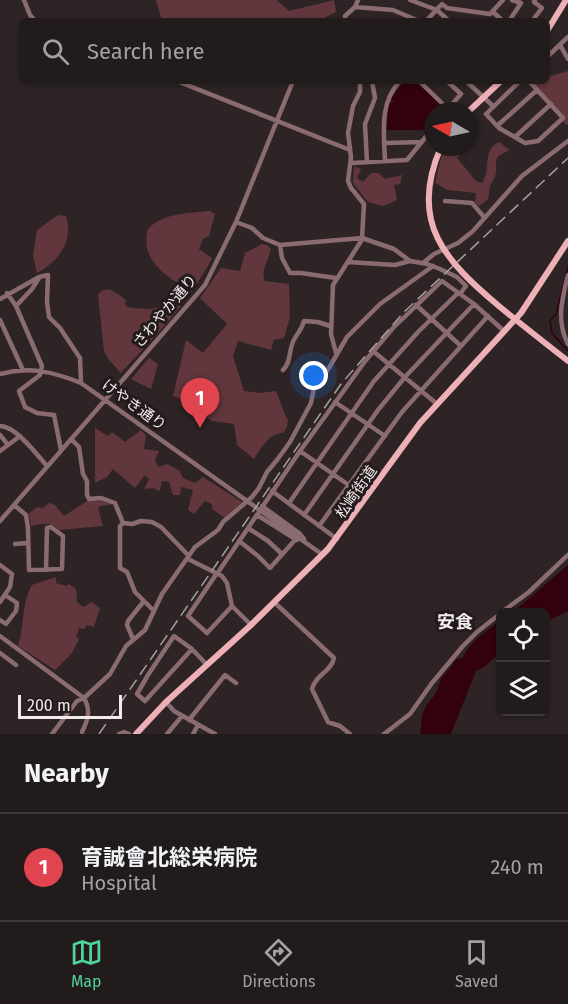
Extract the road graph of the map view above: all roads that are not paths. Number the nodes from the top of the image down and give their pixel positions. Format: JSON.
{"nodes":[{"id":1,"x":24,"y":0,"type":"edge"},
{"id":2,"x":358,"y":0,"type":"edge"},
{"id":3,"x":386,"y":0,"type":"edge"},
{"id":4,"x":410,"y":0,"type":"edge"},
{"id":5,"x":503,"y":0,"type":"edge"},
{"id":6,"x":512,"y":0,"type":"edge"},
{"id":7,"x":535,"y":0,"type":"edge"},
{"id":8,"x":566,"y":0,"type":"edge"},
{"id":9,"x":355,"y":7,"type":"junction"},
{"id":10,"x":385,"y":9,"type":"junction"},
{"id":11,"x":437,"y":10,"type":"junction"},
{"id":12,"x":493,"y":12,"type":"junction"},
{"id":13,"x":476,"y":13,"type":"junction"},
{"id":14,"x":32,"y":18,"type":"edge"},
{"id":15,"x":345,"y":18,"type":"edge"},
{"id":16,"x":413,"y":18,"type":"edge"},
{"id":17,"x":429,"y":18,"type":"edge"},
{"id":18,"x":445,"y":18,"type":"edge"},
{"id":19,"x":475,"y":18,"type":"edge"},
{"id":20,"x":500,"y":18,"type":"edge"},
{"id":21,"x":511,"y":18,"type":"edge"},
{"id":22,"x":534,"y":18,"type":"edge"},
{"id":23,"x":550,"y":26,"type":"edge"},
{"id":24,"x":568,"y":37,"type":"edge"},
{"id":25,"x":560,"y":45,"type":"junction"},
{"id":26,"x":550,"y":54,"type":"edge"},
{"id":27,"x":568,"y":58,"type":"edge"},
{"id":28,"x":191,"y":84,"type":"edge"},
{"id":29,"x":292,"y":84,"type":"edge"},
{"id":30,"x":360,"y":84,"type":"edge"},
{"id":31,"x":373,"y":84,"type":"edge"},
{"id":32,"x":422,"y":84,"type":"edge"},
{"id":33,"x":450,"y":84,"type":"edge"},
{"id":34,"x":469,"y":84,"type":"edge"},
{"id":35,"x":498,"y":84,"type":"edge"},
{"id":36,"x":517,"y":84,"type":"edge"},
{"id":37,"x":532,"y":84,"type":"edge"},
{"id":38,"x":396,"y":86,"type":"edge"},
{"id":39,"x":537,"y":90,"type":"junction"},
{"id":40,"x":483,"y":97,"type":"junction"},
{"id":41,"x":375,"y":98,"type":"junction"},
{"id":42,"x":387,"y":101,"type":"junction"},
{"id":43,"x":439,"y":102,"type":"edge"},
{"id":44,"x":454,"y":102,"type":"edge"},
{"id":45,"x":478,"y":102,"type":"edge"},
{"id":46,"x":551,"y":104,"type":"junction"},
{"id":47,"x":493,"y":106,"type":"junction"},
{"id":48,"x":277,"y":121,"type":"junction"},
{"id":49,"x":497,"y":126,"type":"junction"},
{"id":50,"x":515,"y":137,"type":"junction"},
{"id":51,"x":424,"y":139,"type":"edge"},
{"id":52,"x":568,"y":141,"type":"edge"},
{"id":53,"x":384,"y":142,"type":"junction"},
{"id":54,"x":422,"y":142,"type":"junction"},
{"id":55,"x":350,"y":150,"type":"junction"},
{"id":56,"x":438,"y":156,"type":"edge"},
{"id":57,"x":385,"y":161,"type":"junction"},
{"id":58,"x":367,"y":162,"type":"junction"},
{"id":59,"x":351,"y":163,"type":"junction"},
{"id":60,"x":445,"y":201,"type":"dead end"},
{"id":61,"x":484,"y":217,"type":"junction"},
{"id":62,"x":236,"y":222,"type":"junction"},
{"id":63,"x":362,"y":238,"type":"junction"},
{"id":64,"x":568,"y":241,"type":"edge"},
{"id":65,"x":280,"y":245,"type":"junction"},
{"id":66,"x":410,"y":261,"type":"junction"},
{"id":67,"x":348,"y":262,"type":"junction"},
{"id":68,"x":423,"y":263,"type":"junction"},
{"id":69,"x":433,"y":266,"type":"junction"},
{"id":70,"x":568,"y":275,"type":"edge"},
{"id":71,"x":39,"y":277,"type":"junction"},
{"id":72,"x":336,"y":278,"type":"junction"},
{"id":73,"x":8,"y":293,"type":"junction"},
{"id":74,"x":459,"y":293,"type":"junction"},
{"id":75,"x":0,"y":299,"type":"edge"},
{"id":76,"x":474,"y":304,"type":"junction"},
{"id":77,"x":416,"y":305,"type":"junction"},
{"id":78,"x":16,"y":306,"type":"junction"},
{"id":79,"x":488,"y":316,"type":"junction"},
{"id":80,"x":431,"y":319,"type":"junction"},
{"id":81,"x":515,"y":319,"type":"junction"},
{"id":82,"x":0,"y":320,"type":"edge"},
{"id":83,"x":330,"y":326,"type":"junction"},
{"id":84,"x":504,"y":331,"type":"junction"},
{"id":85,"x":446,"y":332,"type":"junction"},
{"id":86,"x":568,"y":344,"type":"edge"},
{"id":87,"x":460,"y":346,"type":"junction"},
{"id":88,"x":373,"y":351,"type":"junction"},
{"id":89,"x":336,"y":353,"type":"junction"},
{"id":90,"x":568,"y":361,"type":"edge"},
{"id":91,"x":389,"y":364,"type":"junction"},
{"id":92,"x":23,"y":370,"type":"junction"},
{"id":93,"x":42,"y":370,"type":"junction"},
{"id":94,"x":283,"y":370,"type":"dead end"},
{"id":95,"x":0,"y":374,"type":"edge"},
{"id":96,"x":405,"y":377,"type":"junction"},
{"id":97,"x":81,"y":383,"type":"junction"},
{"id":98,"x":421,"y":390,"type":"junction"},
{"id":99,"x":105,"y":399,"type":"junction"},
{"id":100,"x":335,"y":402,"type":"junction"},
{"id":101,"x":437,"y":404,"type":"junction"},
{"id":102,"x":351,"y":413,"type":"junction"},
{"id":103,"x":368,"y":424,"type":"junction"},
{"id":104,"x":0,"y":426,"type":"edge"},
{"id":105,"x":0,"y":435,"type":"edge"},
{"id":106,"x":20,"y":436,"type":"junction"},
{"id":107,"x":385,"y":436,"type":"junction"},
{"id":108,"x":71,"y":439,"type":"junction"},
{"id":109,"x":8,"y":445,"type":"junction"},
{"id":110,"x":62,"y":450,"type":"junction"},
{"id":111,"x":0,"y":451,"type":"edge"},
{"id":112,"x":300,"y":452,"type":"junction"},
{"id":113,"x":317,"y":463,"type":"junction"},
{"id":114,"x":47,"y":466,"type":"junction"},
{"id":115,"x":333,"y":475,"type":"junction"},
{"id":116,"x":350,"y":486,"type":"junction"},
{"id":117,"x":272,"y":491,"type":"junction"},
{"id":118,"x":289,"y":503,"type":"junction"},
{"id":119,"x":14,"y":505,"type":"junction"},
{"id":120,"x":262,"y":506,"type":"junction"},
{"id":121,"x":2,"y":514,"type":"edge"},
{"id":122,"x":257,"y":515,"type":"junction"},
{"id":123,"x":304,"y":515,"type":"junction"},
{"id":124,"x":0,"y":521,"type":"edge"},
{"id":125,"x":123,"y":523,"type":"junction"},
{"id":126,"x":319,"y":526,"type":"junction"},
{"id":127,"x":248,"y":528,"type":"junction"},
{"id":128,"x":337,"y":539,"type":"junction"},
{"id":129,"x":295,"y":540,"type":"junction"},
{"id":130,"x":239,"y":541,"type":"junction"},
{"id":131,"x":304,"y":542,"type":"junction"},
{"id":132,"x":28,"y":543,"type":"junction"},
{"id":133,"x":15,"y":544,"type":"dead end"},
{"id":134,"x":282,"y":554,"type":"junction"},
{"id":135,"x":322,"y":555,"type":"junction"},
{"id":136,"x":568,"y":555,"type":"edge"},
{"id":137,"x":188,"y":557,"type":"junction"},
{"id":138,"x":1,"y":568,"type":"edge"},
{"id":139,"x":46,"y":570,"type":"junction"},
{"id":140,"x":217,"y":574,"type":"junction"},
{"id":141,"x":5,"y":595,"type":"junction"},
{"id":142,"x":144,"y":601,"type":"junction"},
{"id":143,"x":0,"y":602,"type":"edge"},
{"id":144,"x":274,"y":602,"type":"junction"},
{"id":145,"x":232,"y":606,"type":"junction"},
{"id":146,"x":508,"y":608,"type":"edge"},
{"id":147,"x":154,"y":611,"type":"junction"},
{"id":148,"x":496,"y":617,"type":"edge"},
{"id":149,"x":0,"y":620,"type":"edge"},
{"id":150,"x":251,"y":625,"type":"junction"},
{"id":151,"x":0,"y":636,"type":"edge"},
{"id":152,"x":134,"y":639,"type":"junction"},
{"id":153,"x":192,"y":649,"type":"junction"},
{"id":154,"x":0,"y":653,"type":"edge"},
{"id":155,"x":16,"y":665,"type":"dead end"},
{"id":156,"x":207,"y":665,"type":"junction"},
{"id":157,"x":236,"y":683,"type":"dead end"},
{"id":158,"x":84,"y":698,"type":"junction"},
{"id":159,"x":166,"y":702,"type":"junction"},
{"id":160,"x":182,"y":716,"type":"junction"},
{"id":161,"x":189,"y":720,"type":"junction"},
{"id":162,"x":198,"y":725,"type":"junction"},
{"id":163,"x":81,"y":733,"type":"edge"},
{"id":164,"x":52,"y":734,"type":"edge"},
{"id":165,"x":119,"y":734,"type":"edge"},
{"id":166,"x":129,"y":734,"type":"edge"},
{"id":167,"x":136,"y":734,"type":"edge"},
{"id":168,"x":167,"y":734,"type":"edge"},
{"id":169,"x":193,"y":734,"type":"edge"},
{"id":170,"x":214,"y":734,"type":"edge"},
{"id":171,"x":350,"y":734,"type":"edge"},
{"id":172,"x":384,"y":734,"type":"edge"}],
"edges":[{"from":1,"to":14,"type":"street"},
{"from":2,"to":9,"type":"street"},
{"from":3,"to":10,"type":"street"},
{"from":4,"to":11,"type":"street"},
{"from":5,"to":12,"type":"street"},
{"from":6,"to":21,"type":"street"},
{"from":7,"to":22,"type":"street"},
{"from":8,"to":23,"type":"main road"},
{"from":9,"to":10,"type":"street"},
{"from":9,"to":15,"type":"street"},
{"from":10,"to":16,"type":"street"},
{"from":11,"to":13,"type":"street"},
{"from":11,"to":17,"type":"street"},
{"from":11,"to":18,"type":"street"},
{"from":12,"to":13,"type":"street"},
{"from":12,"to":20,"type":"street"},
{"from":13,"to":19,"type":"street"},
{"from":24,"to":25,"type":"street"},
{"from":25,"to":26,"type":"street"},
{"from":25,"to":27,"type":"street"},
{"from":28,"to":48,"type":"street"},
{"from":29,"to":48,"type":"street","name":"さわやか通り"},
{"from":30,"to":55,"type":"street"},
{"from":31,"to":41,"type":"street"},
{"from":32,"to":43,"type":"street"},
{"from":33,"to":44,"type":"street"},
{"from":34,"to":40,"type":"street"},
{"from":35,"to":40,"type":"main road"},
{"from":36,"to":47,"type":"street"},
{"from":37,"to":39,"type":"street"},
{"from":38,"to":42,"type":"street"},
{"from":39,"to":46,"type":"street"},
{"from":39,"to":49,"type":"street"},
{"from":40,"to":45,"type":"main road"},
{"from":40,"to":47,"type":"street"},
{"from":41,"to":42,"type":"street"},
{"from":41,"to":58,"type":"street"},
{"from":42,"to":53,"type":"street"},
{"from":46,"to":50,"type":"street"},
{"from":46,"to":50,"type":"street"},
{"from":47,"to":49,"type":"street"},
{"from":48,"to":55,"type":"street"},
{"from":48,"to":62,"type":"street","name":"さわやか通り"},
{"from":49,"to":50,"type":"street"},
{"from":51,"to":54,"type":"street"},
{"from":52,"to":61,"type":"street"},
{"from":53,"to":54,"type":"street"},
{"from":53,"to":57,"type":"street"},
{"from":54,"to":57,"type":"street"},
{"from":55,"to":59,"type":"street"},
{"from":56,"to":81,"type":"main road"},
{"from":57,"to":58,"type":"street"},
{"from":58,"to":59,"type":"street"},
{"from":59,"to":63,"type":"street"},
{"from":60,"to":61,"type":"street"},
{"from":61,"to":68,"type":"street"},
{"from":62,"to":65,"type":"street"},
{"from":62,"to":99,"type":"street","name":"さわやか通り"},
{"from":63,"to":65,"type":"street"},
{"from":63,"to":66,"type":"street"},
{"from":63,"to":67,"type":"street"},
{"from":64,"to":81,"type":"main road","name":"松崎街道"},
{"from":65,"to":72,"type":"street"},
{"from":66,"to":67,"type":"street"},
{"from":66,"to":68,"type":"street"},
{"from":67,"to":72,"type":"street"},
{"from":68,"to":69,"type":"street"},
{"from":69,"to":74,"type":"street"},
{"from":69,"to":89,"type":"street"},
{"from":70,"to":86,"type":"street"},
{"from":71,"to":73,"type":"street"},
{"from":71,"to":78,"type":"street"},
{"from":71,"to":97,"type":"street"},
{"from":72,"to":83,"type":"street"},
{"from":73,"to":75,"type":"street"},
{"from":73,"to":78,"type":"street"},
{"from":74,"to":76,"type":"street"},
{"from":74,"to":77,"type":"street"},
{"from":74,"to":80,"type":"street"},
{"from":76,"to":79,"type":"street"},
{"from":76,"to":85,"type":"street"},
{"from":77,"to":80,"type":"street"},
{"from":77,"to":88,"type":"street"},
{"from":78,"to":93,"type":"street"},
{"from":79,"to":84,"type":"street"},
{"from":79,"to":87,"type":"street"},
{"from":80,"to":85,"type":"street"},
{"from":80,"to":91,"type":"street"},
{"from":81,"to":84,"type":"main road","name":"松崎街道"},
{"from":81,"to":90,"type":"main road"},
{"from":82,"to":92,"type":"street"},
{"from":83,"to":89,"type":"street"},
{"from":83,"to":94,"type":"street"},
{"from":84,"to":101,"type":"main road","name":"松崎街道"},
{"from":85,"to":87,"type":"street"},
{"from":85,"to":96,"type":"street"},
{"from":87,"to":98,"type":"street"},
{"from":88,"to":91,"type":"street"},
{"from":88,"to":100,"type":"street"},
{"from":89,"to":137,"type":"street"},
{"from":91,"to":96,"type":"street"},
{"from":91,"to":102,"type":"street"},
{"from":92,"to":93,"type":"street","name":"けやき通り"},
{"from":92,"to":95,"type":"street","name":"けやき通り"},
{"from":93,"to":97,"type":"street","name":"けやき通り"},
{"from":93,"to":110,"type":"street"},
{"from":96,"to":98,"type":"street"},
{"from":96,"to":103,"type":"street"},
{"from":97,"to":99,"type":"street","name":"けやき通り"},
{"from":98,"to":101,"type":"street"},
{"from":98,"to":107,"type":"street"},
{"from":99,"to":108,"type":"street","name":"さわやか通り"},
{"from":99,"to":131,"type":"street","name":"けやき通り"},
{"from":100,"to":102,"type":"street"},
{"from":100,"to":112,"type":"street"},
{"from":101,"to":128,"type":"main road","name":"松崎街道"},
{"from":102,"to":103,"type":"street"},
{"from":102,"to":113,"type":"street"},
{"from":103,"to":107,"type":"street"},
{"from":103,"to":115,"type":"street"},
{"from":104,"to":106,"type":"street"},
{"from":105,"to":109,"type":"street"},
{"from":106,"to":109,"type":"street"},
{"from":106,"to":114,"type":"street"},
{"from":107,"to":116,"type":"street"},
{"from":108,"to":110,"type":"street","name":"さわやか通り"},
{"from":108,"to":125,"type":"street"},
{"from":109,"to":111,"type":"street"},
{"from":110,"to":114,"type":"street","name":"さわやか通り"},
{"from":112,"to":113,"type":"street"},
{"from":112,"to":117,"type":"street"},
{"from":113,"to":115,"type":"street"},
{"from":113,"to":118,"type":"street"},
{"from":114,"to":119,"type":"street","name":"さわやか通り"},
{"from":115,"to":116,"type":"street"},
{"from":115,"to":123,"type":"street"},
{"from":116,"to":126,"type":"street"},
{"from":117,"to":118,"type":"street"},
{"from":117,"to":120,"type":"street"},
{"from":118,"to":123,"type":"street"},
{"from":119,"to":121,"type":"street","name":"さわやか通り"},
{"from":119,"to":132,"type":"street"},
{"from":120,"to":122,"type":"street"},
{"from":120,"to":131,"type":"street"},
{"from":121,"to":124,"type":"street","name":"さわやか通り"},
{"from":122,"to":127,"type":"street"},
{"from":122,"to":129,"type":"street"},
{"from":123,"to":126,"type":"street"},
{"from":125,"to":137,"type":"street"},
{"from":125,"to":142,"type":"street"},
{"from":126,"to":128,"type":"street"},
{"from":127,"to":130,"type":"street"},
{"from":127,"to":134,"type":"street"},
{"from":128,"to":135,"type":"main road","name":"松崎街道"},
{"from":129,"to":131,"type":"street"},
{"from":129,"to":134,"type":"street"},
{"from":130,"to":134,"type":"street"},
{"from":130,"to":140,"type":"street"},
{"from":131,"to":135,"type":"street"},
{"from":132,"to":133,"type":"street"},
{"from":132,"to":139,"type":"street"},
{"from":135,"to":144,"type":"main road","name":"松崎街道"},
{"from":136,"to":146,"type":"street"},
{"from":137,"to":140,"type":"street"},
{"from":137,"to":147,"type":"street"},
{"from":138,"to":141,"type":"street"},
{"from":139,"to":139,"type":"street"},
{"from":140,"to":145,"type":"street"},
{"from":140,"to":145,"type":"street"},
{"from":141,"to":143,"type":"street"},
{"from":141,"to":149,"type":"street"},
{"from":142,"to":147,"type":"street"},
{"from":142,"to":152,"type":"street"},
{"from":144,"to":150,"type":"main road","name":"松崎街道"},
{"from":144,"to":171,"type":"street"},
{"from":145,"to":150,"type":"street"},
{"from":147,"to":152,"type":"street"},
{"from":148,"to":172,"type":"street"},
{"from":150,"to":156,"type":"main road","name":"松崎街道"},
{"from":151,"to":158,"type":"street"},
{"from":152,"to":158,"type":"street"},
{"from":153,"to":153,"type":"street"},
{"from":153,"to":156,"type":"street"},
{"from":154,"to":155,"type":"street"},
{"from":156,"to":159,"type":"main road","name":"松崎街道"},
{"from":157,"to":161,"type":"street"},
{"from":158,"to":163,"type":"street"},
{"from":158,"to":164,"type":"street"},
{"from":159,"to":160,"type":"street"},
{"from":159,"to":167,"type":"main road","name":"松崎街道"},
{"from":160,"to":161,"type":"street"},
{"from":160,"to":168,"type":"street"},
{"from":161,"to":162,"type":"street"},
{"from":162,"to":169,"type":"street"},
{"from":162,"to":170,"type":"street"},
{"from":165,"to":166,"type":"street"}]}
